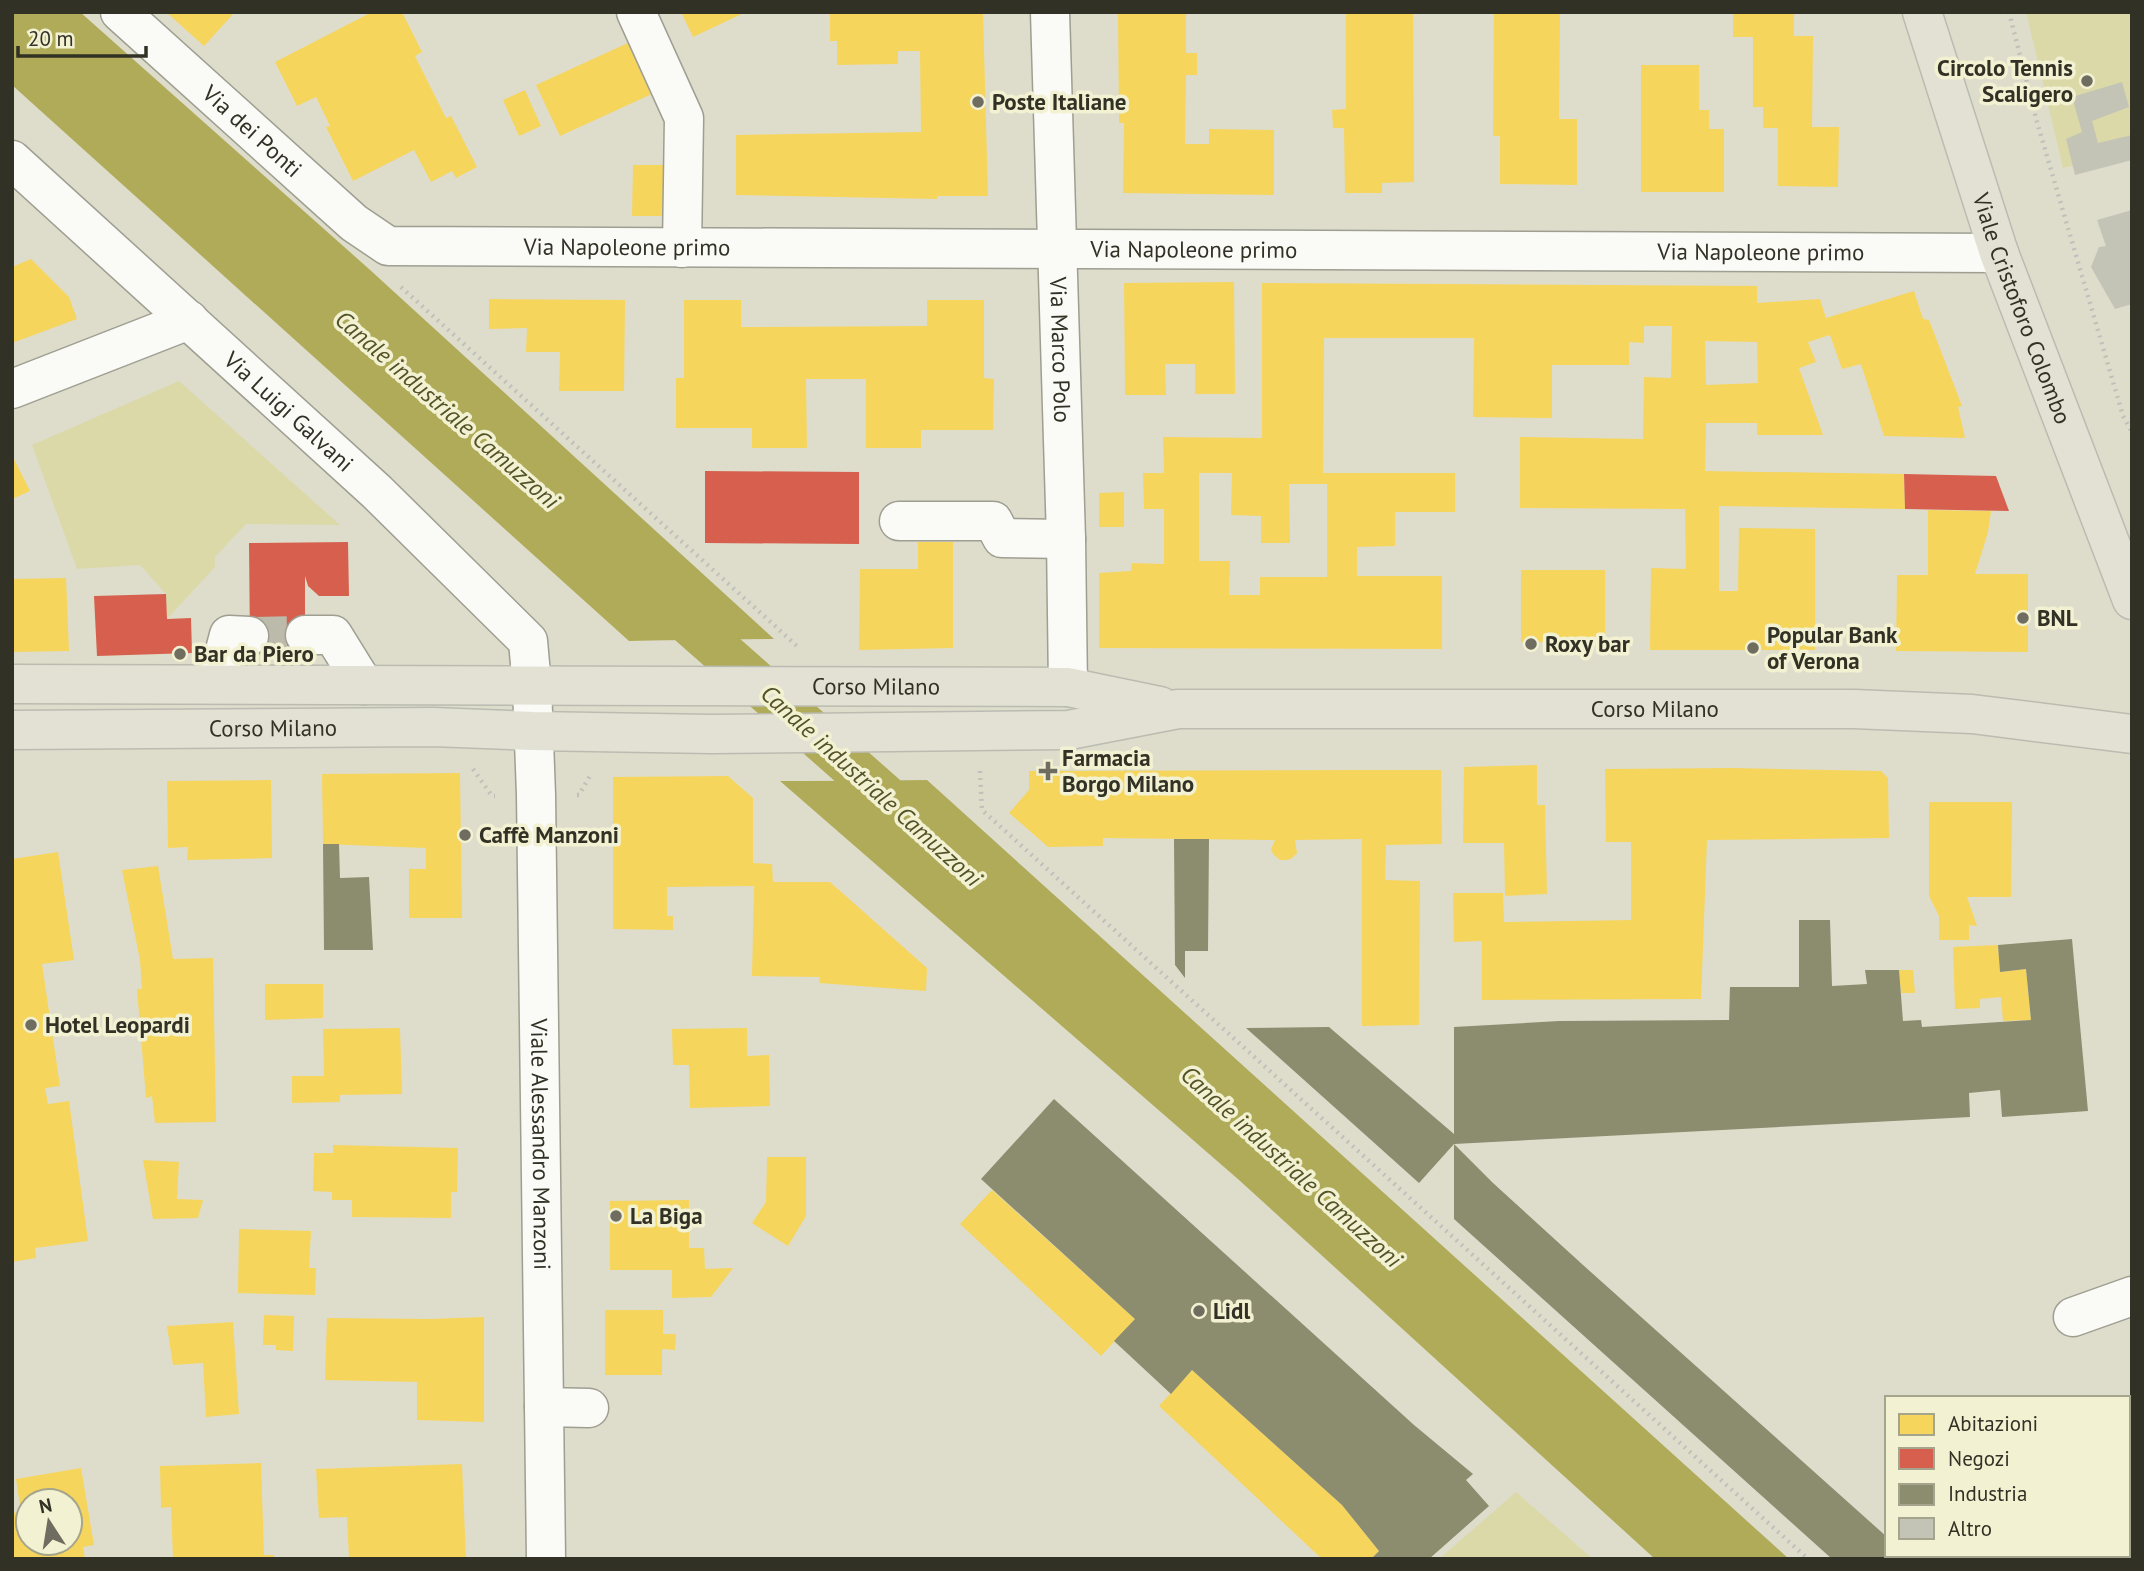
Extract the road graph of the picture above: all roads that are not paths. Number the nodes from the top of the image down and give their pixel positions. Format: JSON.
{"nodes":[{"id":1,"x":120,"y":12,"type":"edge"},
{"id":2,"x":636,"y":12,"type":"edge"},
{"id":3,"x":1050,"y":12,"type":"edge"},
{"id":4,"x":1922,"y":12,"type":"edge"},
{"id":5,"x":12,"y":160,"type":"edge"},
{"id":6,"x":388,"y":246,"type":"joint"},
{"id":7,"x":682,"y":248,"type":"junction"},
{"id":8,"x":1058,"y":250,"type":"junction"},
{"id":9,"x":1999,"y":253,"type":"junction"},
{"id":10,"x":189,"y":320,"type":"junction"},
{"id":11,"x":12,"y":389,"type":"edge"},
{"id":12,"x":899,"y":521,"type":"dead end"},
{"id":13,"x":1066,"y":539,"type":"junction"},
{"id":14,"x":2130,"y":584,"type":"edge"},
{"id":15,"x":305,"y":635,"type":"tunnel mouth"},
{"id":16,"x":249,"y":636,"type":"tunnel mouth"},
{"id":17,"x":12,"y":684,"type":"edge"},
{"id":18,"x":216,"y":684,"type":"junction"},
{"id":19,"x":365,"y":685,"type":"junction"},
{"id":20,"x":532,"y":686,"type":"junction"},
{"id":21,"x":1068,"y":687,"type":"junction"},
{"id":22,"x":1178,"y":709,"type":"junction"},
{"id":23,"x":12,"y":730,"type":"edge"},
{"id":24,"x":533,"y":731,"type":"junction"},
{"id":25,"x":2132,"y":734,"type":"edge"},
{"id":26,"x":2132,"y":1296,"type":"edge"},
{"id":27,"x":2073,"y":1317,"type":"dead end"},
{"id":28,"x":544,"y":1407,"type":"junction"},
{"id":29,"x":589,"y":1408,"type":"dead end"},
{"id":30,"x":546,"y":1559,"type":"edge"}],
"edges":[{"from":1,"to":6,"type":"street","name":"Via dei Ponti"},
{"from":2,"to":7,"type":"street"},
{"from":3,"to":8,"type":"street","name":"Via Marco Polo"},
{"from":4,"to":9,"type":"main road","name":"Viale Cristoforo Colombo"},
{"from":5,"to":10,"type":"street","name":"Via Luigi Galvani"},
{"from":6,"to":7,"type":"street","name":"Via Napoleone primo"},
{"from":7,"to":8,"type":"street","name":"Via Napoleone primo"},
{"from":8,"to":9,"type":"street","name":"Via Napoleone primo"},
{"from":8,"to":13,"type":"street","name":"Via Marco Polo"},
{"from":9,"to":14,"type":"main road","name":"Viale Cristoforo Colombo"},
{"from":10,"to":11,"type":"street"},
{"from":10,"to":20,"type":"street","name":"Via Luigi Galvani"},
{"from":12,"to":13,"type":"street"},
{"from":13,"to":21,"type":"street","name":"Via Marco Polo"},
{"from":15,"to":19,"type":"street"},
{"from":16,"to":18,"type":"street"},
{"from":17,"to":18,"type":"main road","name":"Corso Milano"},
{"from":18,"to":19,"type":"main road","name":"Corso Milano"},
{"from":19,"to":20,"type":"main road","name":"Corso Milano"},
{"from":20,"to":21,"type":"main road","name":"Corso Milano"},
{"from":20,"to":24,"type":"street"},
{"from":21,"to":22,"type":"main road","name":"Corso Milano"},
{"from":22,"to":24,"type":"main road","name":"Corso Milano"},
{"from":22,"to":25,"type":"main road","name":"Corso Milano"},
{"from":23,"to":24,"type":"main road","name":"Corso Milano"},
{"from":24,"to":28,"type":"street","name":"Viale Alessandro Manzoni"},
{"from":26,"to":27,"type":"street"},
{"from":28,"to":29,"type":"street"},
{"from":28,"to":30,"type":"street","name":"Viale Alessandro Manzoni"}]}
